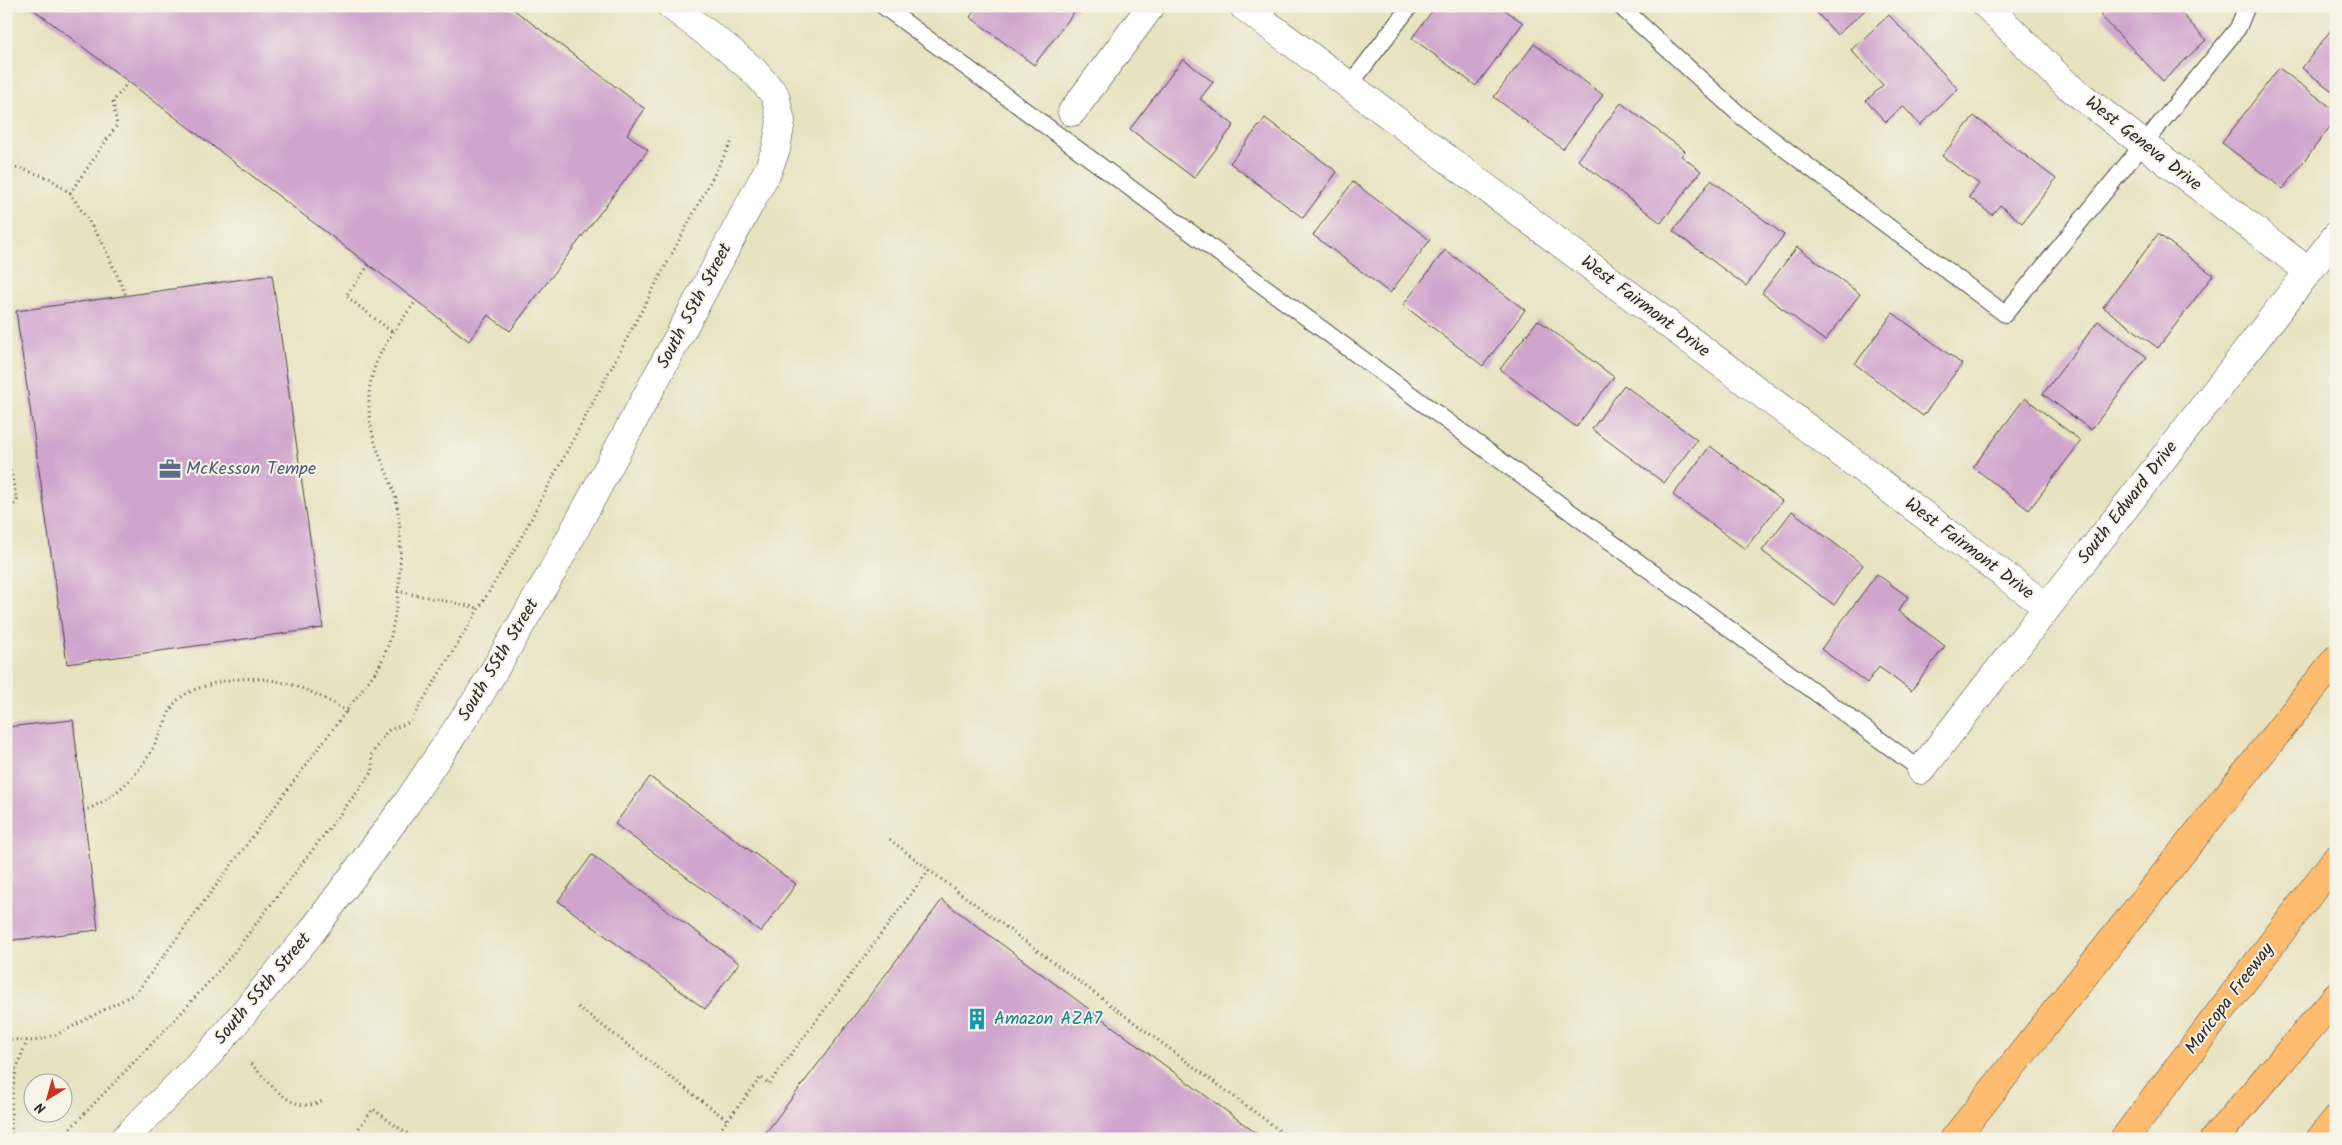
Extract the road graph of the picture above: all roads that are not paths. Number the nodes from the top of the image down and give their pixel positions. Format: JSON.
{"nodes":[{"id":1,"x":671,"y":6,"type":"edge"},
{"id":2,"x":883,"y":6,"type":"edge"},
{"id":3,"x":1150,"y":6,"type":"edge"},
{"id":4,"x":1242,"y":6,"type":"edge"},
{"id":5,"x":1410,"y":6,"type":"edge"},
{"id":6,"x":1620,"y":6,"type":"edge"},
{"id":7,"x":1987,"y":6,"type":"edge"},
{"id":8,"x":2247,"y":6,"type":"edge"},
{"id":9,"x":1349,"y":86,"type":"junction"},
{"id":10,"x":1072,"y":112,"type":"dead end"},
{"id":11,"x":2144,"y":145,"type":"junction"},
{"id":12,"x":2336,"y":236,"type":"edge"},
{"id":13,"x":2308,"y":272,"type":"junction"},
{"id":14,"x":2047,"y":608,"type":"junction"},
{"id":15,"x":2336,"y":659,"type":"edge"},
{"id":16,"x":1921,"y":770,"type":"joint"},
{"id":17,"x":2336,"y":859,"type":"edge"},
{"id":18,"x":2336,"y":997,"type":"edge"},
{"id":19,"x":2336,"y":1119,"type":"edge"},
{"id":20,"x":124,"y":1139,"type":"edge"},
{"id":21,"x":1954,"y":1139,"type":"edge"},
{"id":22,"x":2124,"y":1139,"type":"edge"},
{"id":23,"x":2214,"y":1139,"type":"edge"},
{"id":24,"x":2320,"y":1139,"type":"edge"}],
"edges":[{"from":1,"to":20,"type":"street","name":"South 55th Street"},
{"from":2,"to":16,"type":"lane"},
{"from":3,"to":10,"type":"street"},
{"from":4,"to":9,"type":"street","name":"West Fairmont Drive"},
{"from":5,"to":9,"type":"lane"},
{"from":6,"to":11,"type":"lane"},
{"from":7,"to":11,"type":"street","name":"West Geneva Drive"},
{"from":8,"to":11,"type":"lane"},
{"from":9,"to":14,"type":"street","name":"West Fairmont Drive"},
{"from":11,"to":13,"type":"street","name":"West Geneva Drive"},
{"from":12,"to":13,"type":"street","name":"South Edward Drive"},
{"from":13,"to":14,"type":"street","name":"South Edward Drive"},
{"from":14,"to":16,"type":"street","name":"South Edward Drive"},
{"from":15,"to":21,"type":"highway"},
{"from":17,"to":22,"type":"highway","name":"Maricopa Freeway"},
{"from":18,"to":23,"type":"highway"},
{"from":19,"to":24,"type":"highway"}]}
